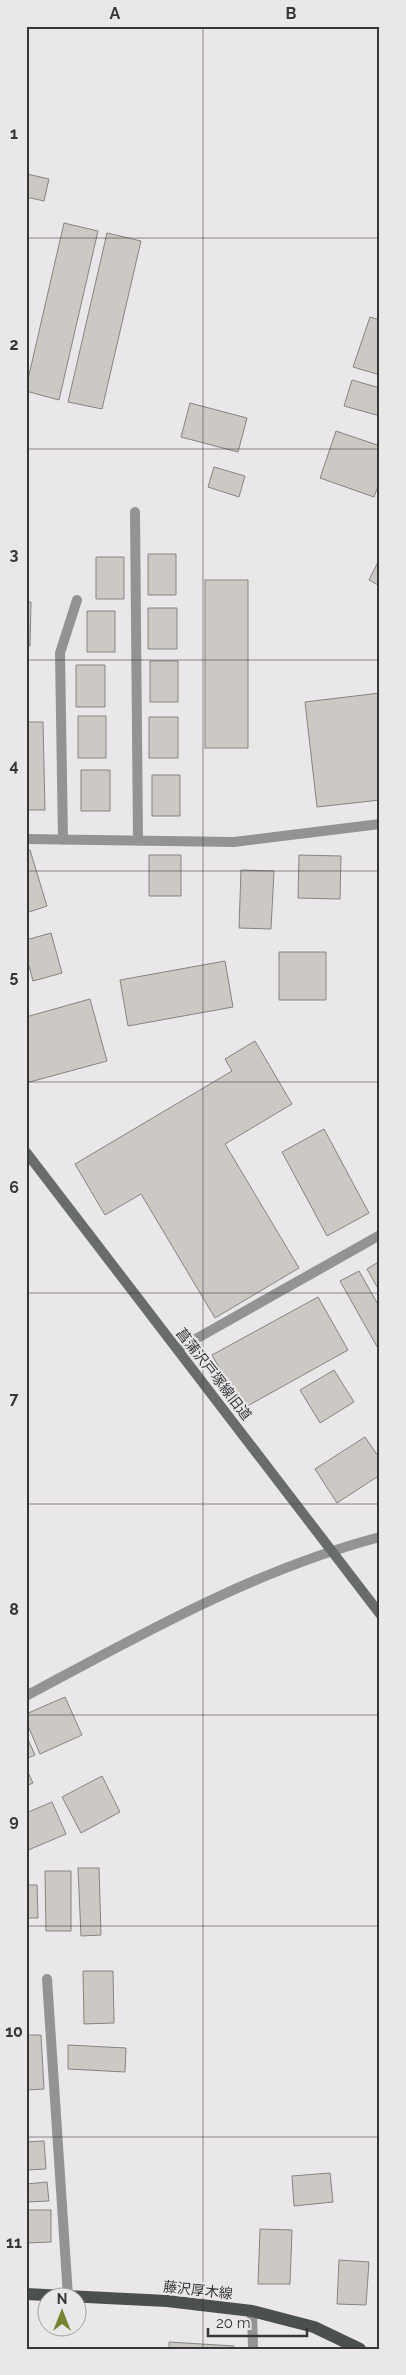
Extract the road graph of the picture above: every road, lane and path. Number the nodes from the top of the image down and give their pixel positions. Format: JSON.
{"nodes":[{"id":1,"x":135,"y":512,"type":"dead end"},
{"id":2,"x":77,"y":600,"type":"dead end"},
{"id":3,"x":380,"y":824,"type":"edge"},
{"id":4,"x":26,"y":840,"type":"edge"},
{"id":5,"x":63,"y":840,"type":"junction"},
{"id":6,"x":138,"y":841,"type":"junction"},
{"id":7,"x":26,"y":1152,"type":"edge"},
{"id":8,"x":380,"y":1235,"type":"edge"},
{"id":9,"x":178,"y":1349,"type":"junction"},
{"id":10,"x":380,"y":1536,"type":"edge"},
{"id":11,"x":332,"y":1550,"type":"junction"},
{"id":12,"x":380,"y":1614,"type":"edge"},
{"id":13,"x":26,"y":1696,"type":"edge"},
{"id":14,"x":47,"y":1979,"type":"dead end"},
{"id":15,"x":67,"y":2288,"type":"edge"},
{"id":16,"x":88,"y":2297,"type":"edge"},
{"id":17,"x":252,"y":2311,"type":"junction"},
{"id":18,"x":254,"y":2349,"type":"edge"},
{"id":19,"x":360,"y":2349,"type":"edge"}],
"edges":[{"from":1,"to":6,"type":"street"},
{"from":2,"to":5,"type":"street"},
{"from":3,"to":6,"type":"street"},
{"from":4,"to":5,"type":"street"},
{"from":5,"to":6,"type":"street"},
{"from":7,"to":9,"type":"street","name":"菖蒲沢戸塚線旧道"},
{"from":8,"to":9,"type":"street"},
{"from":9,"to":11,"type":"street","name":"菖蒲沢戸塚線旧道"},
{"from":10,"to":11,"type":"street"},
{"from":11,"to":12,"type":"street","name":"菖蒲沢戸塚線旧道"},
{"from":11,"to":13,"type":"street"},
{"from":14,"to":15,"type":"street"},
{"from":16,"to":17,"type":"main road","name":"藤沢厚木線"},
{"from":17,"to":18,"type":"street"},
{"from":17,"to":19,"type":"main road","name":"藤沢厚木線"}]}
